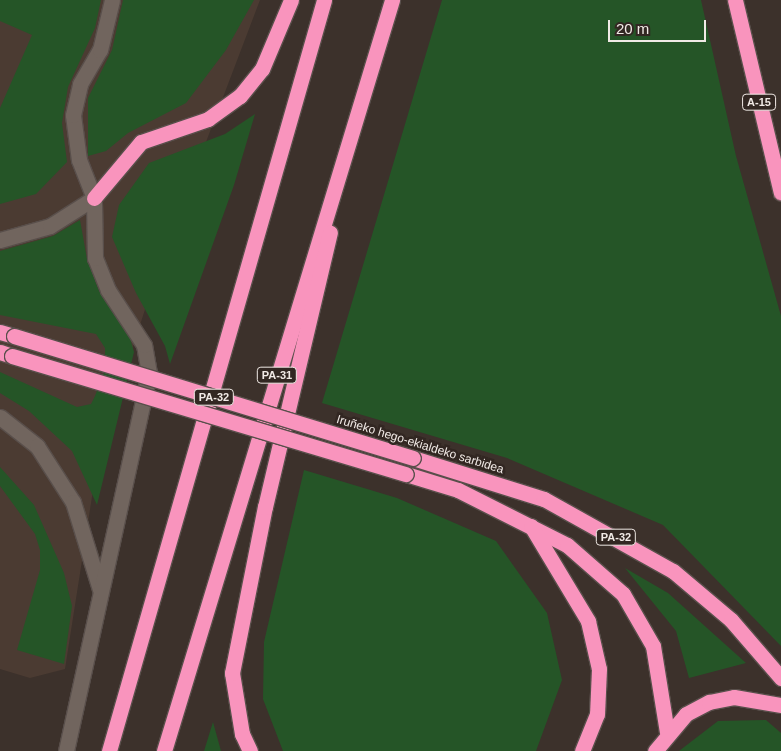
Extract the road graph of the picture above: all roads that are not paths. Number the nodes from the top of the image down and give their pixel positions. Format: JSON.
{"nodes":[{"id":1,"x":112,"y":0,"type":"edge"},
{"id":2,"x":291,"y":0,"type":"edge"},
{"id":3,"x":324,"y":0,"type":"edge"},
{"id":4,"x":392,"y":0,"type":"edge"},
{"id":5,"x":736,"y":6,"type":"edge"},
{"id":6,"x":366,"y":82,"type":"junction"},
{"id":7,"x":781,"y":193,"type":"edge"},
{"id":8,"x":94,"y":198,"type":"junction"},
{"id":9,"x":0,"y":240,"type":"edge"},
{"id":10,"x":7,"y":334,"type":"edge"},
{"id":11,"x":6,"y":354,"type":"edge"},
{"id":12,"x":0,"y":416,"type":"edge"},
{"id":13,"x":530,"y":525,"type":"junction"},
{"id":14,"x":101,"y":593,"type":"junction"},
{"id":15,"x":781,"y":678,"type":"edge"},
{"id":16,"x":781,"y":704,"type":"edge"},
{"id":17,"x":667,"y":732,"type":"junction"},
{"id":18,"x":66,"y":751,"type":"edge"},
{"id":19,"x":109,"y":751,"type":"edge"},
{"id":20,"x":164,"y":751,"type":"edge"},
{"id":21,"x":250,"y":751,"type":"edge"},
{"id":22,"x":582,"y":751,"type":"edge"},
{"id":23,"x":655,"y":751,"type":"edge"}],
"edges":[{"from":1,"to":8,"type":"street"},
{"from":2,"to":8,"type":"highway"},
{"from":3,"to":19,"type":"highway"},
{"from":4,"to":6,"type":"highway","number":"PA-31"},
{"from":5,"to":7,"type":"highway","number":"A-15"},
{"from":6,"to":20,"type":"highway","number":"PA-31"},
{"from":6,"to":21,"type":"highway"},
{"from":8,"to":9,"type":"street"},
{"from":8,"to":14,"type":"street"},
{"from":10,"to":15,"type":"highway","name":"Iruñeko hego-ekialdeko sarbidea","number":"PA-32","bridge":true},
{"from":11,"to":13,"type":"highway","number":"PA-32","bridge":true},
{"from":12,"to":14,"type":"street"},
{"from":13,"to":17,"type":"highway","number":"PA-32"},
{"from":13,"to":22,"type":"highway"},
{"from":14,"to":18,"type":"street"},
{"from":16,"to":17,"type":"highway"},
{"from":17,"to":23,"type":"highway"}]}
